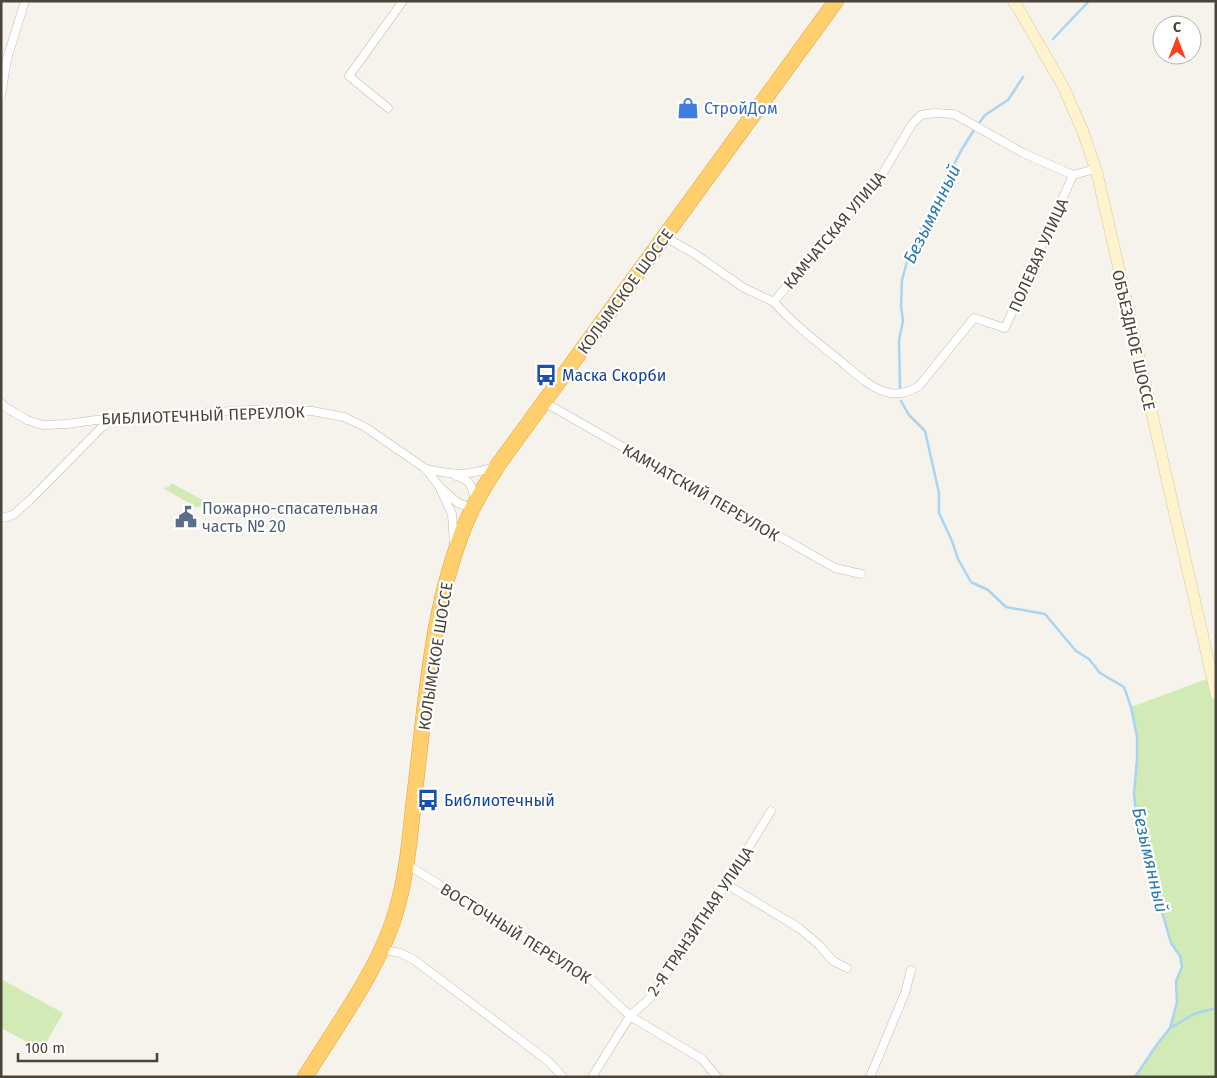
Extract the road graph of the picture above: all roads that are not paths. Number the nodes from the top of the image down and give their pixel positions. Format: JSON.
{"nodes":[{"id":1,"x":25,"y":1,"type":"edge"},
{"id":2,"x":403,"y":1,"type":"edge"},
{"id":3,"x":836,"y":1,"type":"edge"},
{"id":4,"x":1013,"y":1,"type":"edge"},
{"id":5,"x":1,"y":95,"type":"edge"},
{"id":6,"x":388,"y":108,"type":"dead end"},
{"id":7,"x":1095,"y":169,"type":"junction"},
{"id":8,"x":1073,"y":175,"type":"junction"},
{"id":9,"x":665,"y":237,"type":"junction"},
{"id":10,"x":774,"y":302,"type":"junction"},
{"id":11,"x":544,"y":402,"type":"junction"},
{"id":12,"x":1,"y":403,"type":"edge"},
{"id":13,"x":118,"y":417,"type":"junction"},
{"id":14,"x":498,"y":465,"type":"junction"},
{"id":15,"x":426,"y":469,"type":"junction"},
{"id":16,"x":450,"y":474,"type":"junction"},
{"id":17,"x":439,"y":486,"type":"junction"},
{"id":18,"x":474,"y":504,"type":"junction"},
{"id":19,"x":1,"y":518,"type":"edge"},
{"id":20,"x":455,"y":552,"type":"junction"},
{"id":21,"x":861,"y":574,"type":"dead end"},
{"id":22,"x":1214,"y":672,"type":"edge"},
{"id":23,"x":1216,"y":694,"type":"edge"},
{"id":24,"x":771,"y":812,"type":"dead end"},
{"id":25,"x":406,"y":864,"type":"junction"},
{"id":26,"x":726,"y":884,"type":"junction"},
{"id":27,"x":381,"y":949,"type":"junction"},
{"id":28,"x":846,"y":968,"type":"dead end"},
{"id":29,"x":911,"y":970,"type":"dead end"},
{"id":30,"x":630,"y":1016,"type":"junction"},
{"id":31,"x":305,"y":1077,"type":"edge"},
{"id":32,"x":563,"y":1077,"type":"edge"},
{"id":33,"x":592,"y":1077,"type":"edge"},
{"id":34,"x":717,"y":1077,"type":"edge"},
{"id":35,"x":870,"y":1077,"type":"edge"}],
"edges":[{"from":1,"to":5,"type":"street"},
{"from":2,"to":6,"type":"street"},
{"from":3,"to":9,"type":"highway","name":"КОЛЫМСКОЕ ШОССЕ"},
{"from":4,"to":7,"type":"street","name":"ОБЪЕЗДНОЕ ШОССЕ"},
{"from":7,"to":8,"type":"street"},
{"from":7,"to":22,"type":"street","name":"ОБЪЕЗДНОЕ ШОССЕ"},
{"from":8,"to":10,"type":"street","name":"КАМЧАТСКАЯ УЛИЦА"},
{"from":8,"to":10,"type":"street","name":"ПОЛЕВАЯ УЛИЦА"},
{"from":9,"to":10,"type":"street","name":"КАМЧАТСКАЯ УЛИЦА"},
{"from":9,"to":11,"type":"highway","name":"КОЛЫМСКОЕ ШОССЕ"},
{"from":11,"to":14,"type":"highway","name":"КОЛЫМСКОЕ ШОССЕ"},
{"from":11,"to":21,"type":"street","name":"КАМЧАТСКИЙ ПЕРЕУЛОК"},
{"from":12,"to":13,"type":"street","name":"БИБЛИОТЕЧНЫЙ ПЕРЕУЛОК"},
{"from":13,"to":15,"type":"street","name":"БИБЛИОТЕЧНЫЙ ПЕРЕУЛОК"},
{"from":13,"to":19,"type":"street"},
{"from":14,"to":16,"type":"street","name":"БИБЛИОТЕЧНЫЙ ПЕРЕУЛОК"},
{"from":14,"to":18,"type":"highway","name":"КОЛЫМСКОЕ ШОССЕ"},
{"from":15,"to":16,"type":"street","name":"БИБЛИОТЕЧНЫЙ ПЕРЕУЛОК"},
{"from":15,"to":17,"type":"street","name":"БИБЛИОТЕЧНЫЙ ПЕРЕУЛОК"},
{"from":16,"to":18,"type":"street"},
{"from":17,"to":18,"type":"street"},
{"from":17,"to":20,"type":"street","name":"БИБЛИОТЕЧНЫЙ ПЕРЕУЛОК"},
{"from":18,"to":20,"type":"highway","name":"КОЛЫМСКОЕ ШОССЕ"},
{"from":20,"to":25,"type":"highway","name":"КОЛЫМСКОЕ ШОССЕ"},
{"from":22,"to":23,"type":"street","name":"ОБЪЕЗДНОЕ ШОССЕ"},
{"from":24,"to":26,"type":"street","name":"2-Я ТРАНЗИТНАЯ УЛИЦА"},
{"from":25,"to":27,"type":"highway","name":"КОЛЫМСКОЕ ШОССЕ"},
{"from":25,"to":30,"type":"street","name":"ВОСТОЧНЫЙ ПЕРЕУЛОК"},
{"from":26,"to":28,"type":"street"},
{"from":26,"to":30,"type":"street","name":"2-Я ТРАНЗИТНАЯ УЛИЦА"},
{"from":27,"to":31,"type":"highway","name":"КОЛЫМСКОЕ ШОССЕ"},
{"from":27,"to":32,"type":"street"},
{"from":29,"to":35,"type":"street"},
{"from":30,"to":33,"type":"street","name":"2-Я ТРАНЗИТНАЯ УЛИЦА"},
{"from":30,"to":34,"type":"street","name":"ВОСТОЧНЫЙ ПЕРЕУЛОК"}]}
